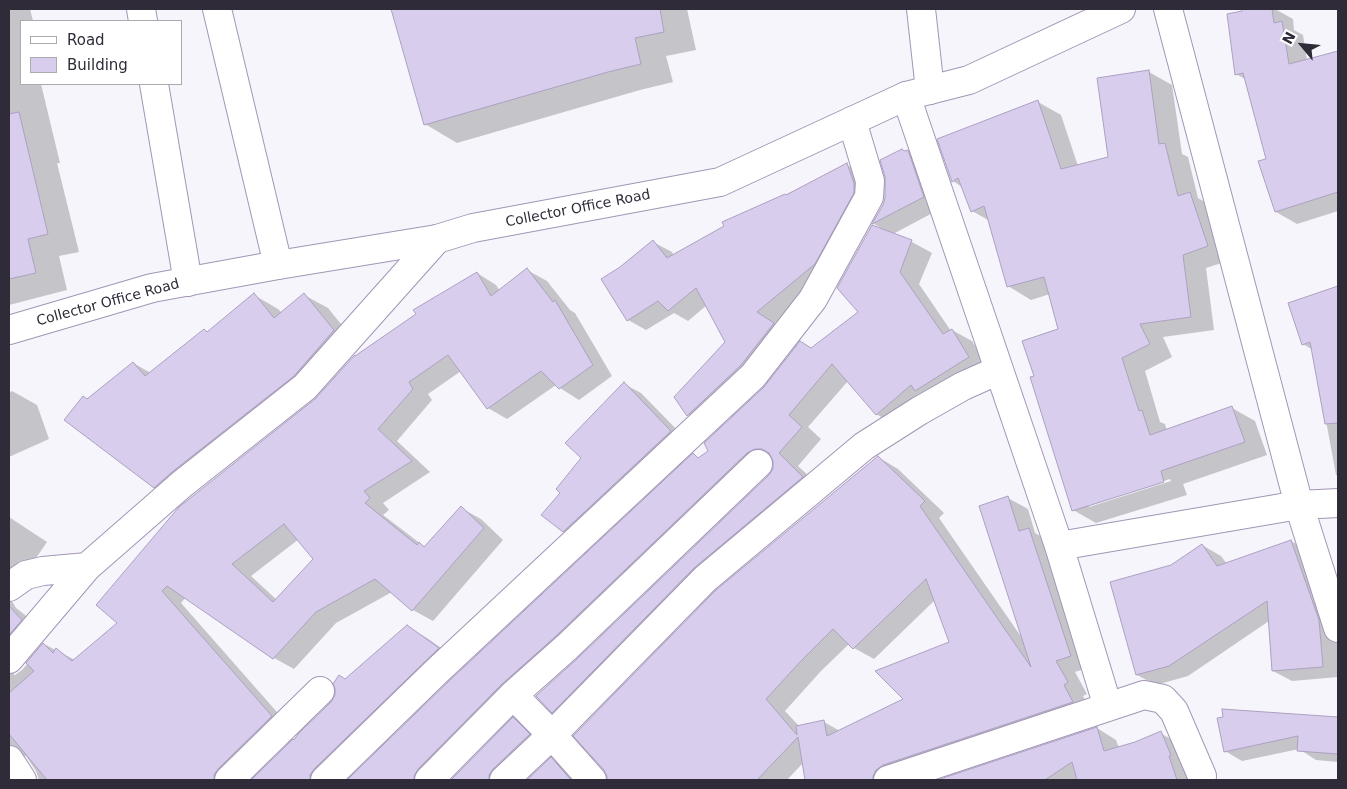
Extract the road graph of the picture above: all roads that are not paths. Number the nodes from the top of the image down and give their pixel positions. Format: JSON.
{"nodes":[{"id":1,"x":217,"y":9,"type":"edge"},
{"id":2,"x":921,"y":9,"type":"edge"},
{"id":3,"x":1121,"y":9,"type":"edge"},
{"id":4,"x":1168,"y":9,"type":"edge"},
{"id":5,"x":154,"y":85,"type":"edge"},
{"id":6,"x":918,"y":93,"type":"junction"},
{"id":7,"x":852,"y":121,"type":"junction"},
{"id":8,"x":437,"y":239,"type":"junction"},
{"id":9,"x":278,"y":265,"type":"junction"},
{"id":10,"x":188,"y":282,"type":"junction"},
{"id":11,"x":9,"y":330,"type":"edge"},
{"id":12,"x":999,"y":370,"type":"junction"},
{"id":13,"x":758,"y":464,"type":"dead end"},
{"id":14,"x":1338,"y":503,"type":"edge"},
{"id":15,"x":1299,"y":505,"type":"junction"},
{"id":16,"x":1059,"y":546,"type":"junction"},
{"id":17,"x":87,"y":567,"type":"junction"},
{"id":18,"x":9,"y":587,"type":"edge"},
{"id":19,"x":1338,"y":628,"type":"edge"},
{"id":20,"x":9,"y":659,"type":"edge"},
{"id":21,"x":320,"y":691,"type":"dead end"},
{"id":22,"x":513,"y":695,"type":"junction"},
{"id":23,"x":1108,"y":707,"type":"junction"},
{"id":24,"x":552,"y":735,"type":"junction"},
{"id":25,"x":9,"y":760,"type":"edge"},
{"id":26,"x":1202,"y":776,"type":"dead end"},
{"id":27,"x":22,"y":780,"type":"edge"},
{"id":28,"x":229,"y":780,"type":"edge"},
{"id":29,"x":325,"y":780,"type":"edge"},
{"id":30,"x":429,"y":780,"type":"edge"},
{"id":31,"x":504,"y":780,"type":"edge"},
{"id":32,"x":592,"y":780,"type":"edge"},
{"id":33,"x":888,"y":780,"type":"edge"}],
"edges":[{"from":1,"to":9,"type":"street"},
{"from":2,"to":6,"type":"street"},
{"from":3,"to":6,"type":"street","name":"Collector Office Road"},
{"from":4,"to":15,"type":"street"},
{"from":5,"to":10,"type":"street"},
{"from":6,"to":7,"type":"street","name":"Collector Office Road"},
{"from":6,"to":12,"type":"street"},
{"from":7,"to":8,"type":"street","name":"Collector Office Road"},
{"from":7,"to":29,"type":"street"},
{"from":8,"to":9,"type":"street","name":"Collector Office Road"},
{"from":8,"to":17,"type":"street"},
{"from":9,"to":10,"type":"street","name":"Collector Office Road"},
{"from":10,"to":11,"type":"street","name":"Collector Office Road"},
{"from":12,"to":16,"type":"street"},
{"from":12,"to":24,"type":"street"},
{"from":13,"to":22,"type":"street"},
{"from":14,"to":15,"type":"street"},
{"from":15,"to":16,"type":"street"},
{"from":15,"to":19,"type":"street"},
{"from":16,"to":23,"type":"street"},
{"from":17,"to":18,"type":"street"},
{"from":17,"to":20,"type":"street"},
{"from":21,"to":28,"type":"street"},
{"from":22,"to":24,"type":"street"},
{"from":22,"to":30,"type":"street"},
{"from":23,"to":26,"type":"street"},
{"from":23,"to":33,"type":"street"},
{"from":24,"to":31,"type":"street"},
{"from":24,"to":32,"type":"street"},
{"from":25,"to":27,"type":"street"}]}
